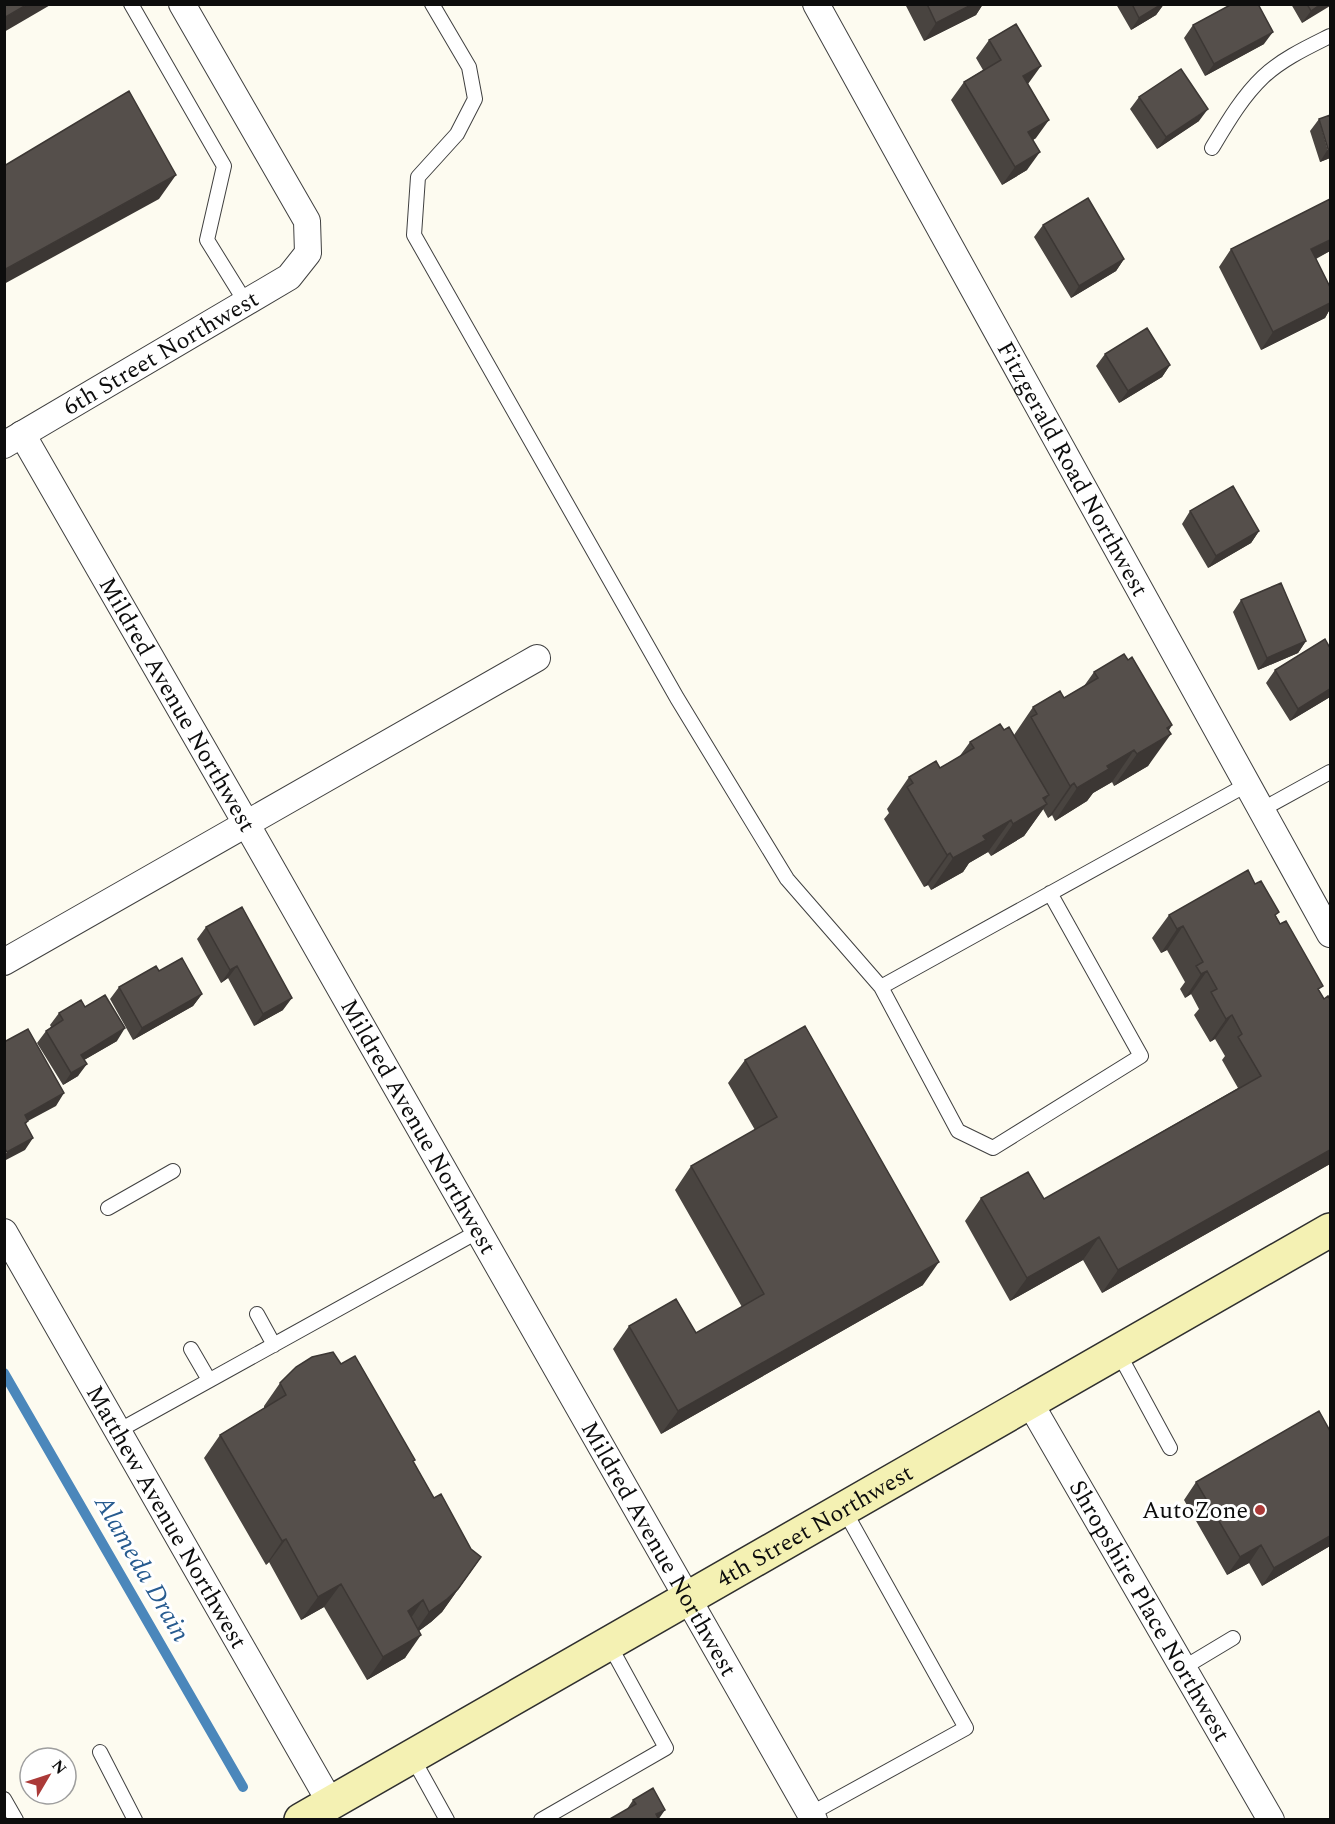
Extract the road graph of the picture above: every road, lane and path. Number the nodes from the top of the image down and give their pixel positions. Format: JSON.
{"nodes":[{"id":1,"x":131,"y":4,"type":"edge"},
{"id":2,"x":182,"y":4,"type":"edge"},
{"id":3,"x":432,"y":4,"type":"edge"},
{"id":4,"x":816,"y":4,"type":"edge"},
{"id":5,"x":1330,"y":36,"type":"edge"},
{"id":6,"x":1212,"y":148,"type":"dead end"},
{"id":7,"x":246,"y":303,"type":"junction"},
{"id":8,"x":14,"y":440,"type":"edge"},
{"id":9,"x":537,"y":658,"type":"dead end"},
{"id":10,"x":1330,"y":772,"type":"edge"},
{"id":11,"x":1248,"y":784,"type":"junction"},
{"id":12,"x":1261,"y":810,"type":"junction"},
{"id":13,"x":247,"y":825,"type":"junction"},
{"id":14,"x":1050,"y":893,"type":"junction"},
{"id":15,"x":1330,"y":934,"type":"edge"},
{"id":16,"x":4,"y":962,"type":"edge"},
{"id":17,"x":881,"y":987,"type":"junction"},
{"id":18,"x":173,"y":1171,"type":"dead end"},
{"id":19,"x":108,"y":1208,"type":"dead end"},
{"id":20,"x":479,"y":1231,"type":"junction"},
{"id":21,"x":1330,"y":1231,"type":"edge"},
{"id":22,"x":4,"y":1232,"type":"edge"},
{"id":23,"x":256,"y":1314,"type":"dead end"},
{"id":24,"x":274,"y":1345,"type":"junction"},
{"id":25,"x":191,"y":1349,"type":"dead end"},
{"id":26,"x":1117,"y":1352,"type":"junction"},
{"id":27,"x":209,"y":1380,"type":"junction"},
{"id":28,"x":1030,"y":1403,"type":"junction"},
{"id":29,"x":118,"y":1431,"type":"junction"},
{"id":30,"x":1170,"y":1448,"type":"dead end"},
{"id":31,"x":843,"y":1509,"type":"junction"},
{"id":32,"x":687,"y":1597,"type":"junction"},
{"id":33,"x":1233,"y":1638,"type":"dead end"},
{"id":34,"x":608,"y":1643,"type":"junction"},
{"id":35,"x":1183,"y":1668,"type":"junction"},
{"id":36,"x":100,"y":1752,"type":"dead end"},
{"id":37,"x":411,"y":1755,"type":"junction"},
{"id":38,"x":4,"y":1799,"type":"edge"},
{"id":39,"x":330,"y":1802,"type":"junction"},
{"id":40,"x":812,"y":1816,"type":"edge"},
{"id":41,"x":131,"y":1818,"type":"edge"},
{"id":42,"x":16,"y":1820,"type":"edge"},
{"id":43,"x":301,"y":1820,"type":"edge"},
{"id":44,"x":447,"y":1820,"type":"edge"},
{"id":45,"x":541,"y":1820,"type":"edge"},
{"id":46,"x":1271,"y":1820,"type":"edge"}],
"edges":[{"from":1,"to":7,"type":"lane"},
{"from":2,"to":7,"type":"street","name":"6th Street Northwest"},
{"from":3,"to":17,"type":"lane"},
{"from":4,"to":11,"type":"street","name":"Fitzgerald Road Northwest"},
{"from":5,"to":6,"type":"lane"},
{"from":7,"to":8,"type":"street","name":"6th Street Northwest"},
{"from":8,"to":13,"type":"street","name":"Mildred Avenue Northwest"},
{"from":9,"to":13,"type":"street"},
{"from":10,"to":12,"type":"lane"},
{"from":11,"to":12,"type":"street","name":"Fitzgerald Road Northwest"},
{"from":11,"to":14,"type":"lane"},
{"from":12,"to":15,"type":"street","name":"Fitzgerald Road Northwest"},
{"from":13,"to":16,"type":"street"},
{"from":13,"to":20,"type":"street","name":"Mildred Avenue Northwest"},
{"from":14,"to":17,"type":"lane"},
{"from":14,"to":17,"type":"lane"},
{"from":18,"to":19,"type":"lane"},
{"from":20,"to":24,"type":"lane"},
{"from":20,"to":32,"type":"street","name":"Mildred Avenue Northwest"},
{"from":21,"to":26,"type":"main road","name":"4th Street Northwest"},
{"from":22,"to":29,"type":"street","name":"Matthew Avenue Northwest"},
{"from":23,"to":24,"type":"lane"},
{"from":24,"to":27,"type":"lane"},
{"from":25,"to":27,"type":"lane"},
{"from":26,"to":28,"type":"main road","name":"4th Street Northwest"},
{"from":26,"to":30,"type":"lane"},
{"from":27,"to":29,"type":"lane"},
{"from":28,"to":31,"type":"main road","name":"4th Street Northwest"},
{"from":28,"to":35,"type":"street","name":"Shropshire Place Northwest"},
{"from":29,"to":39,"type":"street","name":"Matthew Avenue Northwest"},
{"from":31,"to":32,"type":"main road","name":"4th Street Northwest"},
{"from":31,"to":40,"type":"lane"},
{"from":32,"to":34,"type":"main road","name":"4th Street Northwest"},
{"from":32,"to":40,"type":"street","name":"Mildred Avenue Northwest"},
{"from":33,"to":35,"type":"lane"},
{"from":34,"to":37,"type":"main road","name":"4th Street Northwest"},
{"from":34,"to":45,"type":"lane"},
{"from":35,"to":46,"type":"street","name":"Shropshire Place Northwest"},
{"from":36,"to":41,"type":"lane"},
{"from":37,"to":39,"type":"main road","name":"4th Street Northwest"},
{"from":37,"to":44,"type":"lane"},
{"from":38,"to":42,"type":"lane"},
{"from":39,"to":43,"type":"main road","name":"4th Street Northwest"}]}
